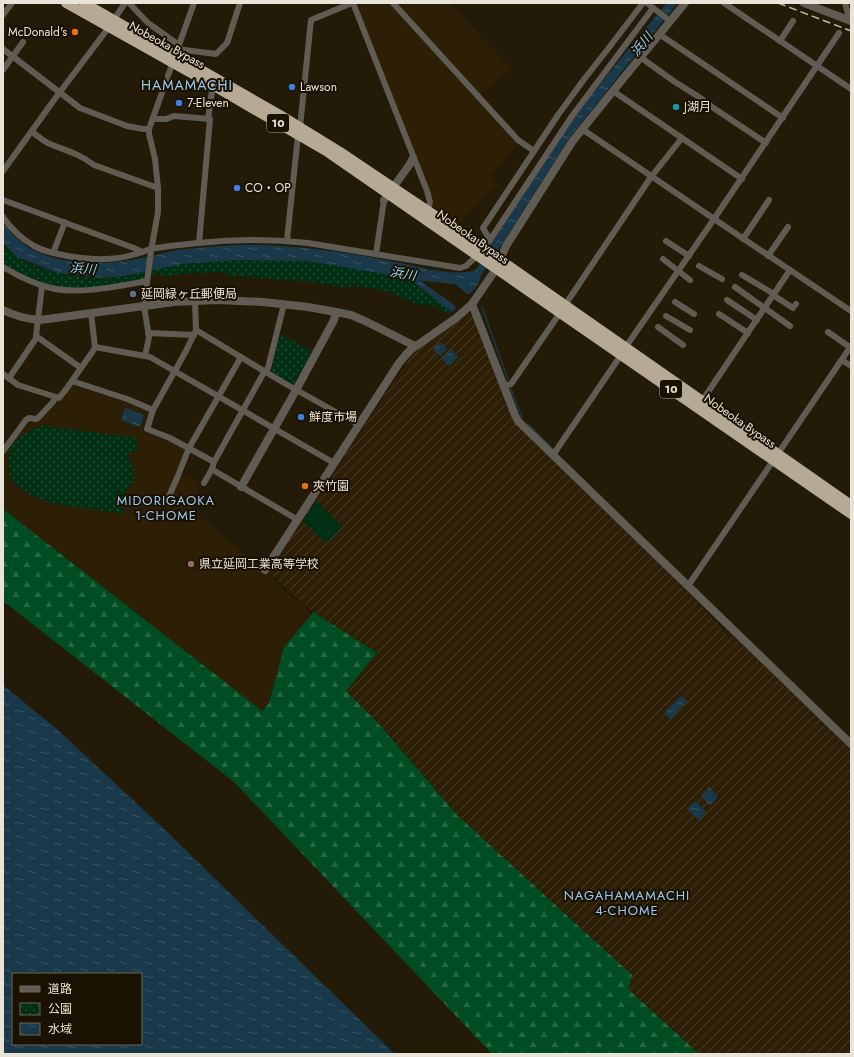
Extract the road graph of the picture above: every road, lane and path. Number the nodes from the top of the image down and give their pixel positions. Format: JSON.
{"nodes":[{"id":1,"x":12,"y":3,"type":"edge"},
{"id":2,"x":66,"y":3,"type":"edge"},
{"id":3,"x":84,"y":3,"type":"edge"},
{"id":4,"x":128,"y":3,"type":"edge"},
{"id":5,"x":194,"y":3,"type":"edge"},
{"id":6,"x":240,"y":3,"type":"edge"},
{"id":7,"x":353,"y":3,"type":"edge"},
{"id":8,"x":393,"y":3,"type":"edge"},
{"id":9,"x":643,"y":3,"type":"edge"},
{"id":10,"x":647,"y":3,"type":"edge"},
{"id":11,"x":685,"y":3,"type":"edge"},
{"id":12,"x":724,"y":3,"type":"edge"},
{"id":13,"x":804,"y":3,"type":"edge"},
{"id":14,"x":845,"y":3,"type":"edge"},
{"id":15,"x":655,"y":9,"type":"junction"},
{"id":16,"x":3,"y":15,"type":"edge"},
{"id":17,"x":669,"y":20,"type":"junction"},
{"id":18,"x":793,"y":21,"type":"dead end"},
{"id":19,"x":851,"y":21,"type":"edge"},
{"id":20,"x":111,"y":24,"type":"junction"},
{"id":21,"x":839,"y":33,"type":"dead end"},
{"id":22,"x":659,"y":34,"type":"junction"},
{"id":23,"x":780,"y":41,"type":"junction"},
{"id":24,"x":23,"y":42,"type":"dead end"},
{"id":25,"x":3,"y":49,"type":"edge"},
{"id":26,"x":176,"y":52,"type":"junction"},
{"id":27,"x":13,"y":56,"type":"junction"},
{"id":28,"x":640,"y":57,"type":"junction"},
{"id":29,"x":817,"y":67,"type":"junction"},
{"id":30,"x":3,"y":70,"type":"edge"},
{"id":31,"x":214,"y":86,"type":"junction"},
{"id":32,"x":851,"y":89,"type":"edge"},
{"id":33,"x":612,"y":91,"type":"junction"},
{"id":34,"x":60,"y":92,"type":"junction"},
{"id":35,"x":783,"y":118,"type":"junction"},
{"id":36,"x":153,"y":119,"type":"junction"},
{"id":37,"x":208,"y":119,"type":"junction"},
{"id":38,"x":149,"y":129,"type":"junction"},
{"id":39,"x":582,"y":129,"type":"junction"},
{"id":40,"x":299,"y":131,"type":"junction"},
{"id":41,"x":32,"y":132,"type":"junction"},
{"id":42,"x":682,"y":138,"type":"junction"},
{"id":43,"x":766,"y":143,"type":"junction"},
{"id":44,"x":534,"y":152,"type":"junction"},
{"id":45,"x":413,"y":158,"type":"junction"},
{"id":46,"x":3,"y":171,"type":"edge"},
{"id":47,"x":652,"y":177,"type":"junction"},
{"id":48,"x":742,"y":179,"type":"junction"},
{"id":49,"x":158,"y":188,"type":"junction"},
{"id":50,"x":388,"y":194,"type":"junction"},
{"id":51,"x":3,"y":200,"type":"edge"},
{"id":52,"x":769,"y":200,"type":"dead end"},
{"id":53,"x":428,"y":210,"type":"junction"},
{"id":54,"x":3,"y":217,"type":"edge"},
{"id":55,"x":714,"y":219,"type":"junction"},
{"id":56,"x":65,"y":222,"type":"junction"},
{"id":57,"x":788,"y":227,"type":"dead end"},
{"id":58,"x":743,"y":239,"type":"junction"},
{"id":59,"x":286,"y":240,"type":"junction"},
{"id":60,"x":490,"y":240,"type":"junction"},
{"id":61,"x":666,"y":241,"type":"dead end"},
{"id":62,"x":199,"y":243,"type":"junction"},
{"id":63,"x":151,"y":250,"type":"junction"},
{"id":64,"x":142,"y":252,"type":"junction"},
{"id":65,"x":53,"y":253,"type":"junction"},
{"id":66,"x":376,"y":254,"type":"junction"},
{"id":67,"x":482,"y":254,"type":"junction"},
{"id":68,"x":689,"y":256,"type":"junction"},
{"id":69,"x":768,"y":256,"type":"junction"},
{"id":70,"x":663,"y":259,"type":"dead end"},
{"id":71,"x":495,"y":263,"type":"junction"},
{"id":72,"x":669,"y":264,"type":"junction"},
{"id":73,"x":699,"y":266,"type":"dead end"},
{"id":74,"x":3,"y":267,"type":"edge"},
{"id":75,"x":665,"y":270,"type":"dead end"},
{"id":76,"x":790,"y":270,"type":"junction"},
{"id":77,"x":679,"y":271,"type":"junction"},
{"id":78,"x":742,"y":275,"type":"dead end"},
{"id":79,"x":147,"y":278,"type":"junction"},
{"id":80,"x":722,"y":279,"type":"dead end"},
{"id":81,"x":690,"y":280,"type":"dead end"},
{"id":82,"x":42,"y":286,"type":"junction"},
{"id":83,"x":735,"y":287,"type":"dead end"},
{"id":84,"x":774,"y":295,"type":"junction"},
{"id":85,"x":195,"y":300,"type":"junction"},
{"id":86,"x":727,"y":300,"type":"dead end"},
{"id":87,"x":675,"y":302,"type":"dead end"},
{"id":88,"x":284,"y":304,"type":"junction"},
{"id":89,"x":472,"y":304,"type":"junction"},
{"id":90,"x":796,"y":304,"type":"dead end"},
{"id":91,"x":144,"y":306,"type":"junction"},
{"id":92,"x":765,"y":308,"type":"junction"},
{"id":93,"x":562,"y":309,"type":"junction"},
{"id":94,"x":3,"y":310,"type":"edge"},
{"id":95,"x":851,"y":311,"type":"edge"},
{"id":96,"x":336,"y":312,"type":"junction"},
{"id":97,"x":91,"y":313,"type":"junction"},
{"id":98,"x":694,"y":314,"type":"dead end"},
{"id":99,"x":719,"y":314,"type":"dead end"},
{"id":100,"x":666,"y":316,"type":"dead end"},
{"id":101,"x":38,"y":320,"type":"junction"},
{"id":102,"x":757,"y":320,"type":"junction"},
{"id":103,"x":790,"y":326,"type":"dead end"},
{"id":104,"x":658,"y":327,"type":"dead end"},
{"id":105,"x":690,"y":330,"type":"dead end"},
{"id":106,"x":748,"y":332,"type":"junction"},
{"id":107,"x":828,"y":332,"type":"dead end"},
{"id":108,"x":148,"y":333,"type":"junction"},
{"id":109,"x":195,"y":333,"type":"junction"},
{"id":110,"x":37,"y":337,"type":"junction"},
{"id":111,"x":683,"y":345,"type":"dead end"},
{"id":112,"x":415,"y":346,"type":"junction"},
{"id":113,"x":95,"y":347,"type":"junction"},
{"id":114,"x":851,"y":347,"type":"edge"},
{"id":115,"x":623,"y":351,"type":"junction"},
{"id":116,"x":145,"y":356,"type":"junction"},
{"id":117,"x":242,"y":357,"type":"junction"},
{"id":118,"x":842,"y":360,"type":"junction"},
{"id":119,"x":851,"y":366,"type":"edge"},
{"id":120,"x":81,"y":368,"type":"junction"},
{"id":121,"x":175,"y":372,"type":"junction"},
{"id":122,"x":266,"y":372,"type":"junction"},
{"id":123,"x":6,"y":376,"type":"edge"},
{"id":124,"x":72,"y":381,"type":"junction"},
{"id":125,"x":504,"y":386,"type":"junction"},
{"id":126,"x":296,"y":389,"type":"junction"},
{"id":127,"x":218,"y":396,"type":"junction"},
{"id":128,"x":56,"y":397,"type":"junction"},
{"id":129,"x":702,"y":401,"type":"junction"},
{"id":130,"x":153,"y":410,"type":"junction"},
{"id":131,"x":242,"y":411,"type":"junction"},
{"id":132,"x":359,"y":425,"type":"junction"},
{"id":133,"x":274,"y":429,"type":"junction"},
{"id":134,"x":189,"y":448,"type":"junction"},
{"id":135,"x":3,"y":451,"type":"edge"},
{"id":136,"x":553,"y":455,"type":"junction"},
{"id":137,"x":776,"y":457,"type":"junction"},
{"id":138,"x":214,"y":462,"type":"junction"},
{"id":139,"x":334,"y":463,"type":"junction"},
{"id":140,"x":212,"y":469,"type":"junction"},
{"id":141,"x":204,"y":483,"type":"dead end"},
{"id":142,"x":241,"y":487,"type":"junction"},
{"id":143,"x":169,"y":496,"type":"dead end"},
{"id":144,"x":851,"y":504,"type":"edge"},
{"id":145,"x":851,"y":514,"type":"edge"},
{"id":146,"x":298,"y":520,"type":"junction"},
{"id":147,"x":265,"y":570,"type":"dead end"},
{"id":148,"x":688,"y":586,"type":"junction"},
{"id":149,"x":851,"y":744,"type":"edge"}],
"edges":[{"from":1,"to":16,"type":"street"},
{"from":2,"to":20,"type":"highway","name":"Nobeoka Bypass","number":"10"},
{"from":3,"to":20,"type":"highway","name":"Nobeoka Bypass","number":"10"},
{"from":4,"to":20,"type":"street"},
{"from":4,"to":26,"type":"street"},
{"from":5,"to":26,"type":"street"},
{"from":6,"to":26,"type":"street"},
{"from":7,"to":40,"type":"street"},
{"from":7,"to":45,"type":"street"},
{"from":8,"to":44,"type":"street"},
{"from":9,"to":44,"type":"street"},
{"from":10,"to":15,"type":"street"},
{"from":11,"to":17,"type":"street"},
{"from":12,"to":23,"type":"street"},
{"from":13,"to":19,"type":"street"},
{"from":14,"to":19,"type":"street"},
{"from":15,"to":17,"type":"street"},
{"from":15,"to":60,"type":"street"},
{"from":17,"to":22,"type":"street"},
{"from":18,"to":23,"type":"street"},
{"from":20,"to":26,"type":"highway","name":"Nobeoka Bypass","number":"10"},
{"from":20,"to":34,"type":"street"},
{"from":21,"to":29,"type":"street"},
{"from":22,"to":28,"type":"street"},
{"from":22,"to":35,"type":"street"},
{"from":23,"to":29,"type":"street"},
{"from":24,"to":27,"type":"street"},
{"from":25,"to":27,"type":"street"},
{"from":26,"to":31,"type":"highway","name":"Nobeoka Bypass","number":"10"},
{"from":26,"to":36,"type":"street"},
{"from":26,"to":40,"type":"highway","name":"Nobeoka Bypass","number":"10"},
{"from":27,"to":30,"type":"street"},
{"from":27,"to":34,"type":"street"},
{"from":28,"to":33,"type":"street"},
{"from":28,"to":43,"type":"street"},
{"from":29,"to":32,"type":"street"},
{"from":29,"to":35,"type":"street"},
{"from":31,"to":37,"type":"street"},
{"from":31,"to":40,"type":"highway","name":"Nobeoka Bypass","number":"10"},
{"from":33,"to":39,"type":"street"},
{"from":33,"to":42,"type":"street"},
{"from":34,"to":38,"type":"street"},
{"from":34,"to":41,"type":"street"},
{"from":35,"to":43,"type":"street"},
{"from":36,"to":37,"type":"street"},
{"from":36,"to":38,"type":"street"},
{"from":37,"to":62,"type":"street"},
{"from":38,"to":49,"type":"street"},
{"from":39,"to":47,"type":"street"},
{"from":39,"to":71,"type":"street"},
{"from":40,"to":50,"type":"highway","name":"Nobeoka Bypass","number":"10"},
{"from":40,"to":59,"type":"street"},
{"from":41,"to":46,"type":"street"},
{"from":41,"to":49,"type":"street"},
{"from":42,"to":47,"type":"street"},
{"from":42,"to":48,"type":"street"},
{"from":43,"to":48,"type":"street"},
{"from":44,"to":60,"type":"street"},
{"from":45,"to":50,"type":"street"},
{"from":45,"to":53,"type":"street"},
{"from":47,"to":55,"type":"street"},
{"from":47,"to":93,"type":"street"},
{"from":48,"to":55,"type":"street"},
{"from":49,"to":63,"type":"street"},
{"from":50,"to":53,"type":"highway","name":"Nobeoka Bypass","number":"10"},
{"from":50,"to":66,"type":"street"},
{"from":50,"to":67,"type":"highway","name":"Nobeoka Bypass","number":"10"},
{"from":51,"to":56,"type":"street"},
{"from":52,"to":58,"type":"street"},
{"from":53,"to":67,"type":"highway","name":"Nobeoka Bypass","number":"10"},
{"from":54,"to":65,"type":"street"},
{"from":55,"to":58,"type":"street"},
{"from":55,"to":68,"type":"street"},
{"from":56,"to":64,"type":"street"},
{"from":56,"to":65,"type":"street"},
{"from":57,"to":69,"type":"street"},
{"from":58,"to":69,"type":"street"},
{"from":59,"to":62,"type":"street"},
{"from":59,"to":66,"type":"street"},
{"from":60,"to":67,"type":"street"},
{"from":61,"to":68,"type":"street"},
{"from":62,"to":63,"type":"street"},
{"from":63,"to":64,"type":"street"},
{"from":63,"to":79,"type":"street"},
{"from":64,"to":65,"type":"street"},
{"from":66,"to":67,"type":"street"},
{"from":67,"to":71,"type":"highway","name":"Nobeoka Bypass","number":"10"},
{"from":68,"to":77,"type":"street"},
{"from":69,"to":76,"type":"street"},
{"from":70,"to":72,"type":"street"},
{"from":71,"to":89,"type":"street"},
{"from":71,"to":93,"type":"highway","name":"Nobeoka Bypass","number":"10"},
{"from":72,"to":75,"type":"street"},
{"from":72,"to":77,"type":"street"},
{"from":73,"to":80,"type":"street"},
{"from":74,"to":82,"type":"street"},
{"from":76,"to":84,"type":"street"},
{"from":76,"to":95,"type":"street"},
{"from":77,"to":81,"type":"street"},
{"from":77,"to":115,"type":"street"},
{"from":78,"to":84,"type":"street"},
{"from":79,"to":82,"type":"street"},
{"from":79,"to":91,"type":"street"},
{"from":82,"to":101,"type":"street"},
{"from":83,"to":92,"type":"street"},
{"from":84,"to":90,"type":"street"},
{"from":84,"to":92,"type":"street"},
{"from":85,"to":88,"type":"street"},
{"from":85,"to":91,"type":"street"},
{"from":85,"to":109,"type":"street"},
{"from":86,"to":102,"type":"street"},
{"from":87,"to":98,"type":"street"},
{"from":88,"to":96,"type":"street"},
{"from":88,"to":122,"type":"street"},
{"from":89,"to":112,"type":"street"},
{"from":89,"to":125,"type":"street"},
{"from":91,"to":97,"type":"street"},
{"from":91,"to":108,"type":"street"},
{"from":92,"to":102,"type":"street"},
{"from":92,"to":103,"type":"street"},
{"from":93,"to":115,"type":"highway","name":"Nobeoka Bypass","number":"10"},
{"from":93,"to":125,"type":"street"},
{"from":94,"to":101,"type":"street"},
{"from":96,"to":112,"type":"street"},
{"from":96,"to":126,"type":"street"},
{"from":97,"to":101,"type":"street"},
{"from":97,"to":113,"type":"street"},
{"from":99,"to":106,"type":"street"},
{"from":100,"to":105,"type":"street"},
{"from":101,"to":110,"type":"street"},
{"from":102,"to":106,"type":"street"},
{"from":104,"to":111,"type":"street"},
{"from":106,"to":129,"type":"street"},
{"from":107,"to":114,"type":"street"},
{"from":108,"to":109,"type":"street"},
{"from":108,"to":116,"type":"street"},
{"from":109,"to":117,"type":"street"},
{"from":109,"to":121,"type":"street"},
{"from":110,"to":120,"type":"street"},
{"from":110,"to":123,"type":"street"},
{"from":112,"to":132,"type":"street"},
{"from":113,"to":116,"type":"street"},
{"from":113,"to":120,"type":"street"},
{"from":114,"to":118,"type":"street"},
{"from":115,"to":129,"type":"highway","name":"Nobeoka Bypass","number":"10"},
{"from":115,"to":136,"type":"street"},
{"from":115,"to":137,"type":"highway","name":"Nobeoka Bypass","number":"10"},
{"from":116,"to":121,"type":"street"},
{"from":117,"to":122,"type":"street"},
{"from":117,"to":127,"type":"street"},
{"from":118,"to":119,"type":"street"},
{"from":118,"to":137,"type":"street"},
{"from":120,"to":124,"type":"street"},
{"from":121,"to":127,"type":"street"},
{"from":121,"to":130,"type":"street"},
{"from":122,"to":126,"type":"street"},
{"from":122,"to":131,"type":"street"},
{"from":123,"to":128,"type":"street"},
{"from":124,"to":128,"type":"street"},
{"from":124,"to":130,"type":"street"},
{"from":125,"to":136,"type":"street"},
{"from":126,"to":132,"type":"street"},
{"from":126,"to":133,"type":"street"},
{"from":127,"to":131,"type":"street"},
{"from":127,"to":134,"type":"street"},
{"from":128,"to":135,"type":"street"},
{"from":129,"to":137,"type":"highway","name":"Nobeoka Bypass","number":"10"},
{"from":130,"to":134,"type":"street"},
{"from":131,"to":133,"type":"street"},
{"from":131,"to":138,"type":"street"},
{"from":132,"to":139,"type":"street"},
{"from":133,"to":139,"type":"street"},
{"from":133,"to":142,"type":"street"},
{"from":134,"to":138,"type":"street"},
{"from":134,"to":143,"type":"street"},
{"from":136,"to":148,"type":"street"},
{"from":137,"to":144,"type":"highway","name":"Nobeoka Bypass","number":"10"},
{"from":137,"to":145,"type":"highway","name":"Nobeoka Bypass","number":"10"},
{"from":137,"to":148,"type":"street"},
{"from":138,"to":140,"type":"street"},
{"from":139,"to":146,"type":"street"},
{"from":140,"to":141,"type":"street"},
{"from":140,"to":142,"type":"street"},
{"from":142,"to":146,"type":"street"},
{"from":146,"to":147,"type":"street"},
{"from":148,"to":149,"type":"street"}]}
